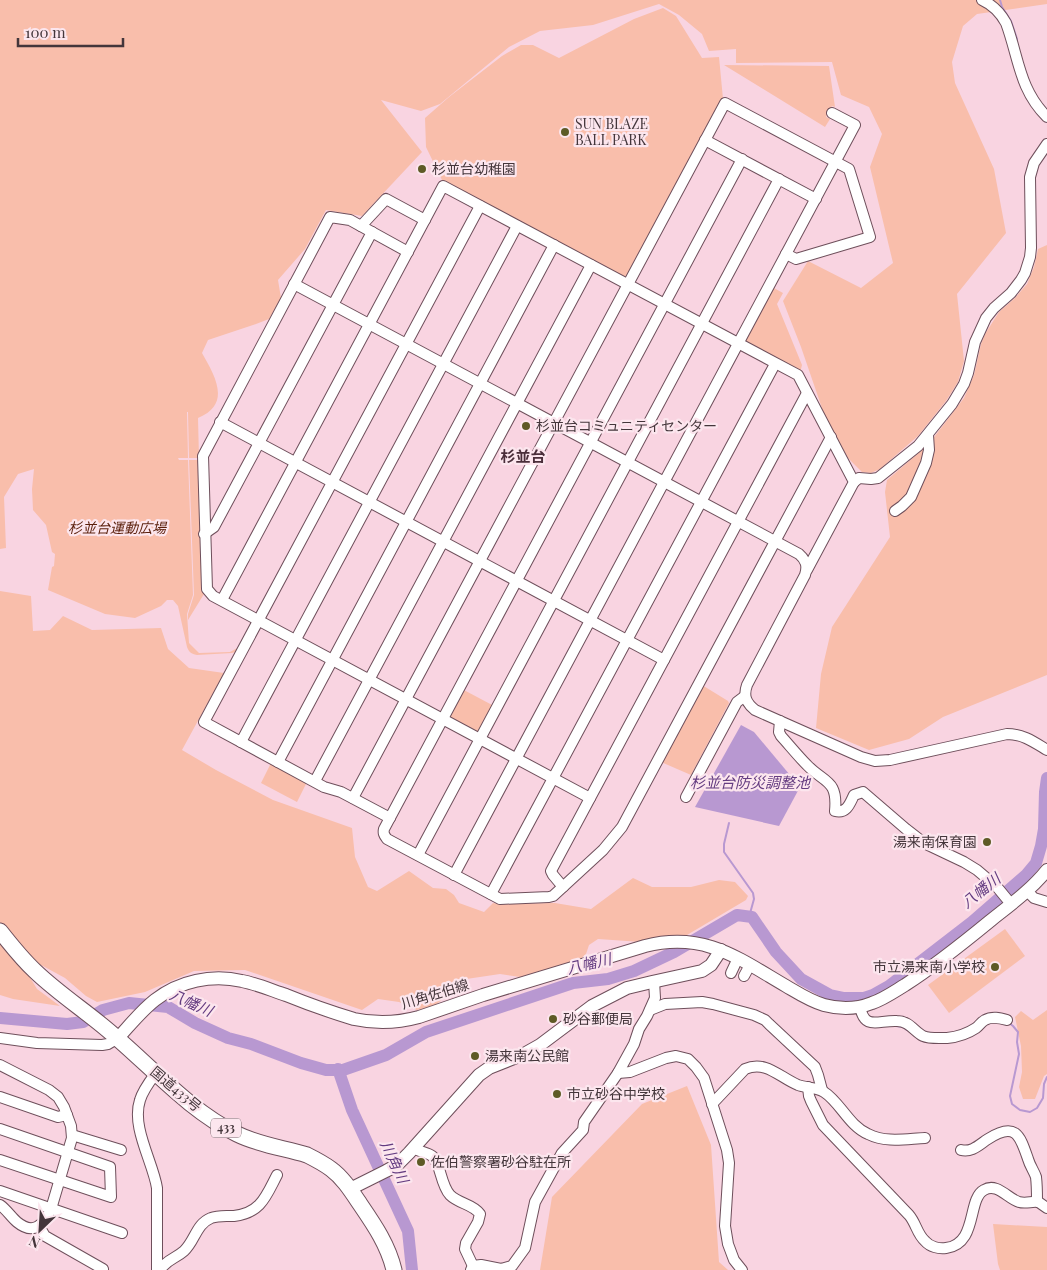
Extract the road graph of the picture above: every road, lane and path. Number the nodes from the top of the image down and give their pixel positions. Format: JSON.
{"nodes":[{"id":1,"x":982,"y":0,"type":"edge"},
{"id":2,"x":832,"y":113,"type":"dead end"},
{"id":3,"x":1047,"y":117,"type":"edge"},
{"id":4,"x":705,"y":140,"type":"junction"},
{"id":5,"x":1047,"y":144,"type":"edge"},
{"id":6,"x":742,"y":160,"type":"junction"},
{"id":7,"x":836,"y":162,"type":"junction"},
{"id":8,"x":779,"y":179,"type":"junction"},
{"id":9,"x":816,"y":199,"type":"junction"},
{"id":10,"x":480,"y":206,"type":"junction"},
{"id":11,"x":425,"y":220,"type":"junction"},
{"id":12,"x":361,"y":226,"type":"junction"},
{"id":13,"x":517,"y":226,"type":"junction"},
{"id":14,"x":372,"y":232,"type":"junction"},
{"id":15,"x":554,"y":245,"type":"junction"},
{"id":16,"x":408,"y":252,"type":"junction"},
{"id":17,"x":786,"y":254,"type":"junction"},
{"id":18,"x":591,"y":265,"type":"junction"},
{"id":19,"x":294,"y":284,"type":"junction"},
{"id":20,"x":628,"y":285,"type":"junction"},
{"id":21,"x":665,"y":304,"type":"junction"},
{"id":22,"x":333,"y":305,"type":"junction"},
{"id":23,"x":370,"y":324,"type":"junction"},
{"id":24,"x":702,"y":324,"type":"junction"},
{"id":25,"x":406,"y":344,"type":"junction"},
{"id":26,"x":738,"y":344,"type":"junction"},
{"id":27,"x":443,"y":364,"type":"junction"},
{"id":28,"x":775,"y":364,"type":"junction"},
{"id":29,"x":480,"y":383,"type":"junction"},
{"id":30,"x":807,"y":393,"type":"junction"},
{"id":31,"x":517,"y":403,"type":"junction"},
{"id":32,"x":220,"y":422,"type":"junction"},
{"id":33,"x":554,"y":423,"type":"junction"},
{"id":34,"x":928,"y":435,"type":"junction"},
{"id":35,"x":831,"y":437,"type":"junction"},
{"id":36,"x":259,"y":443,"type":"junction"},
{"id":37,"x":591,"y":443,"type":"junction"},
{"id":38,"x":296,"y":462,"type":"junction"},
{"id":39,"x":628,"y":462,"type":"junction"},
{"id":40,"x":332,"y":482,"type":"junction"},
{"id":41,"x":664,"y":482,"type":"junction"},
{"id":42,"x":854,"y":482,"type":"junction"},
{"id":43,"x":369,"y":502,"type":"junction"},
{"id":44,"x":701,"y":502,"type":"junction"},
{"id":45,"x":895,"y":511,"type":"dead end"},
{"id":46,"x":406,"y":522,"type":"junction"},
{"id":47,"x":738,"y":522,"type":"junction"},
{"id":48,"x":204,"y":534,"type":"junction"},
{"id":49,"x":443,"y":541,"type":"junction"},
{"id":50,"x":775,"y":542,"type":"junction"},
{"id":51,"x":480,"y":561,"type":"junction"},
{"id":52,"x":807,"y":570,"type":"junction"},
{"id":53,"x":517,"y":581,"type":"junction"},
{"id":54,"x":222,"y":600,"type":"junction"},
{"id":55,"x":554,"y":601,"type":"junction"},
{"id":56,"x":259,"y":620,"type":"junction"},
{"id":57,"x":590,"y":620,"type":"junction"},
{"id":58,"x":296,"y":640,"type":"junction"},
{"id":59,"x":627,"y":640,"type":"junction"},
{"id":60,"x":332,"y":660,"type":"junction"},
{"id":61,"x":664,"y":660,"type":"junction"},
{"id":62,"x":369,"y":679,"type":"junction"},
{"id":63,"x":745,"y":696,"type":"junction"},
{"id":64,"x":406,"y":699,"type":"junction"},
{"id":65,"x":443,"y":719,"type":"junction"},
{"id":66,"x":780,"y":721,"type":"junction"},
{"id":67,"x":480,"y":739,"type":"junction"},
{"id":68,"x":241,"y":742,"type":"junction"},
{"id":69,"x":1044,"y":748,"type":"edge"},
{"id":70,"x":516,"y":758,"type":"junction"},
{"id":71,"x":278,"y":762,"type":"junction"},
{"id":72,"x":553,"y":778,"type":"junction"},
{"id":73,"x":315,"y":782,"type":"junction"},
{"id":74,"x":686,"y":797,"type":"dead end"},
{"id":75,"x":353,"y":798,"type":"junction"},
{"id":76,"x":590,"y":798,"type":"junction"},
{"id":77,"x":390,"y":818,"type":"junction"},
{"id":78,"x":418,"y":855,"type":"junction"},
{"id":79,"x":1047,"y":870,"type":"edge"},
{"id":80,"x":454,"y":875,"type":"junction"},
{"id":81,"x":563,"y":887,"type":"junction"},
{"id":82,"x":1026,"y":891,"type":"junction"},
{"id":83,"x":491,"y":894,"type":"junction"},
{"id":84,"x":1009,"y":902,"type":"junction"},
{"id":85,"x":1047,"y":902,"type":"edge"},
{"id":86,"x":0,"y":931,"type":"edge"},
{"id":87,"x":721,"y":950,"type":"junction"},
{"id":88,"x":738,"y":958,"type":"junction"},
{"id":89,"x":731,"y":973,"type":"dead end"},
{"id":90,"x":654,"y":981,"type":"junction"},
{"id":91,"x":860,"y":1007,"type":"junction"},
{"id":92,"x":650,"y":1010,"type":"junction"},
{"id":93,"x":1007,"y":1020,"type":"dead end"},
{"id":94,"x":0,"y":1038,"type":"edge"},
{"id":95,"x":118,"y":1038,"type":"junction"},
{"id":96,"x":0,"y":1065,"type":"edge"},
{"id":97,"x":618,"y":1072,"type":"junction"},
{"id":98,"x":156,"y":1073,"type":"junction"},
{"id":99,"x":808,"y":1087,"type":"junction"},
{"id":100,"x":822,"y":1090,"type":"junction"},
{"id":101,"x":0,"y":1097,"type":"edge"},
{"id":102,"x":712,"y":1104,"type":"junction"},
{"id":103,"x":67,"y":1115,"type":"junction"},
{"id":104,"x":0,"y":1129,"type":"edge"},
{"id":105,"x":72,"y":1135,"type":"junction"},
{"id":106,"x":925,"y":1138,"type":"dead end"},
{"id":107,"x":414,"y":1148,"type":"junction"},
{"id":108,"x":121,"y":1150,"type":"dead end"},
{"id":109,"x":961,"y":1150,"type":"dead end"},
{"id":110,"x":68,"y":1152,"type":"junction"},
{"id":111,"x":0,"y":1160,"type":"edge"},
{"id":112,"x":278,"y":1175,"type":"dead end"},
{"id":113,"x":60,"y":1180,"type":"junction"},
{"id":114,"x":350,"y":1189,"type":"junction"},
{"id":115,"x":0,"y":1191,"type":"edge"},
{"id":116,"x":0,"y":1205,"type":"edge"},
{"id":117,"x":1043,"y":1205,"type":"edge"},
{"id":118,"x":51,"y":1209,"type":"junction"},
{"id":119,"x":40,"y":1226,"type":"junction"},
{"id":120,"x":122,"y":1233,"type":"dead end"},
{"id":121,"x":472,"y":1268,"type":"edge"},
{"id":122,"x":102,"y":1270,"type":"edge"},
{"id":123,"x":159,"y":1270,"type":"edge"},
{"id":124,"x":394,"y":1270,"type":"edge"},
{"id":125,"x":742,"y":1270,"type":"edge"}],
"edges":[{"from":1,"to":3,"type":"street"},
{"from":2,"to":7,"type":"street"},
{"from":4,"to":6,"type":"street"},
{"from":4,"to":7,"type":"street"},
{"from":4,"to":20,"type":"street"},
{"from":5,"to":34,"type":"street"},
{"from":6,"to":8,"type":"street"},
{"from":6,"to":21,"type":"street"},
{"from":7,"to":9,"type":"street"},
{"from":7,"to":17,"type":"street"},
{"from":8,"to":9,"type":"street"},
{"from":8,"to":24,"type":"street"},
{"from":9,"to":17,"type":"street"},
{"from":10,"to":11,"type":"street"},
{"from":10,"to":13,"type":"street"},
{"from":10,"to":25,"type":"street"},
{"from":11,"to":12,"type":"street"},
{"from":11,"to":16,"type":"street"},
{"from":12,"to":14,"type":"street"},
{"from":12,"to":19,"type":"street"},
{"from":13,"to":15,"type":"street"},
{"from":13,"to":27,"type":"street"},
{"from":14,"to":16,"type":"street"},
{"from":14,"to":22,"type":"street"},
{"from":15,"to":18,"type":"street"},
{"from":15,"to":29,"type":"street"},
{"from":16,"to":23,"type":"street"},
{"from":17,"to":26,"type":"street"},
{"from":18,"to":20,"type":"street"},
{"from":18,"to":31,"type":"street"},
{"from":19,"to":22,"type":"street"},
{"from":19,"to":32,"type":"street"},
{"from":20,"to":21,"type":"street"},
{"from":20,"to":33,"type":"street"},
{"from":21,"to":24,"type":"street"},
{"from":21,"to":37,"type":"street"},
{"from":22,"to":23,"type":"street"},
{"from":22,"to":36,"type":"street"},
{"from":23,"to":25,"type":"street"},
{"from":23,"to":38,"type":"street"},
{"from":24,"to":26,"type":"street"},
{"from":24,"to":39,"type":"street"},
{"from":25,"to":27,"type":"street"},
{"from":25,"to":40,"type":"street"},
{"from":26,"to":28,"type":"street"},
{"from":26,"to":41,"type":"street"},
{"from":27,"to":29,"type":"street"},
{"from":27,"to":43,"type":"street"},
{"from":28,"to":30,"type":"street"},
{"from":28,"to":44,"type":"street"},
{"from":29,"to":31,"type":"street"},
{"from":29,"to":46,"type":"street"},
{"from":30,"to":35,"type":"street"},
{"from":30,"to":47,"type":"street"},
{"from":31,"to":33,"type":"street"},
{"from":31,"to":49,"type":"street"},
{"from":32,"to":36,"type":"street"},
{"from":32,"to":48,"type":"street"},
{"from":33,"to":37,"type":"street"},
{"from":33,"to":51,"type":"street"},
{"from":34,"to":42,"type":"street"},
{"from":34,"to":45,"type":"street"},
{"from":35,"to":42,"type":"street"},
{"from":35,"to":50,"type":"street"},
{"from":36,"to":38,"type":"street"},
{"from":36,"to":48,"type":"street"},
{"from":37,"to":39,"type":"street"},
{"from":37,"to":53,"type":"street"},
{"from":38,"to":40,"type":"street"},
{"from":38,"to":54,"type":"street"},
{"from":39,"to":41,"type":"street"},
{"from":39,"to":55,"type":"street"},
{"from":40,"to":43,"type":"street"},
{"from":40,"to":56,"type":"street"},
{"from":41,"to":44,"type":"street"},
{"from":41,"to":57,"type":"street"},
{"from":42,"to":52,"type":"street"},
{"from":43,"to":46,"type":"street"},
{"from":43,"to":58,"type":"street"},
{"from":44,"to":47,"type":"street"},
{"from":44,"to":59,"type":"street"},
{"from":46,"to":49,"type":"street"},
{"from":46,"to":60,"type":"street"},
{"from":47,"to":50,"type":"street"},
{"from":47,"to":61,"type":"street"},
{"from":48,"to":54,"type":"street"},
{"from":49,"to":51,"type":"street"},
{"from":49,"to":62,"type":"street"},
{"from":50,"to":52,"type":"street"},
{"from":50,"to":81,"type":"street"},
{"from":51,"to":53,"type":"street"},
{"from":51,"to":64,"type":"street"},
{"from":52,"to":63,"type":"street"},
{"from":53,"to":55,"type":"street"},
{"from":53,"to":65,"type":"street"},
{"from":54,"to":56,"type":"street"},
{"from":55,"to":57,"type":"street"},
{"from":55,"to":67,"type":"street"},
{"from":56,"to":58,"type":"street"},
{"from":56,"to":68,"type":"street"},
{"from":57,"to":59,"type":"street"},
{"from":57,"to":70,"type":"street"},
{"from":58,"to":60,"type":"street"},
{"from":58,"to":68,"type":"street"},
{"from":59,"to":61,"type":"street"},
{"from":59,"to":72,"type":"street"},
{"from":60,"to":62,"type":"street"},
{"from":60,"to":71,"type":"street"},
{"from":61,"to":76,"type":"street"},
{"from":62,"to":64,"type":"street"},
{"from":62,"to":73,"type":"street"},
{"from":63,"to":66,"type":"street"},
{"from":63,"to":74,"type":"street"},
{"from":64,"to":65,"type":"street"},
{"from":64,"to":75,"type":"street"},
{"from":65,"to":67,"type":"street"},
{"from":65,"to":77,"type":"street"},
{"from":66,"to":69,"type":"street"},
{"from":66,"to":84,"type":"street"},
{"from":67,"to":70,"type":"street"},
{"from":67,"to":78,"type":"street"},
{"from":68,"to":71,"type":"street"},
{"from":70,"to":72,"type":"street"},
{"from":70,"to":80,"type":"street"},
{"from":71,"to":73,"type":"street"},
{"from":72,"to":76,"type":"street"},
{"from":72,"to":83,"type":"street"},
{"from":73,"to":75,"type":"street"},
{"from":75,"to":77,"type":"street"},
{"from":76,"to":81,"type":"street"},
{"from":77,"to":78,"type":"street"},
{"from":78,"to":80,"type":"street"},
{"from":79,"to":82,"type":"main road","name":"川角佐伯線"},
{"from":80,"to":83,"type":"street"},
{"from":81,"to":83,"type":"street"},
{"from":82,"to":84,"type":"main road","name":"川角佐伯線"},
{"from":82,"to":85,"type":"street"},
{"from":84,"to":91,"type":"main road","name":"川角佐伯線"},
{"from":86,"to":95,"type":"highway","name":"国道433号","number":"433"},
{"from":87,"to":88,"type":"main road","name":"川角佐伯線"},
{"from":87,"to":90,"type":"main road"},
{"from":87,"to":95,"type":"main road","name":"川角佐伯線"},
{"from":88,"to":89,"type":"street"},
{"from":88,"to":91,"type":"main road","name":"川角佐伯線"},
{"from":90,"to":92,"type":"street"},
{"from":90,"to":107,"type":"main road"},
{"from":91,"to":93,"type":"street"},
{"from":92,"to":97,"type":"street"},
{"from":92,"to":100,"type":"street"},
{"from":94,"to":95,"type":"street"},
{"from":95,"to":98,"type":"highway","name":"国道433号","number":"433"},
{"from":96,"to":103,"type":"street"},
{"from":97,"to":102,"type":"street"},
{"from":97,"to":121,"type":"street"},
{"from":98,"to":114,"type":"highway","name":"国道433号","number":"433"},
{"from":98,"to":123,"type":"street"},
{"from":99,"to":100,"type":"street"},
{"from":99,"to":102,"type":"street"},
{"from":99,"to":117,"type":"street"},
{"from":100,"to":106,"type":"street"},
{"from":101,"to":103,"type":"street"},
{"from":102,"to":125,"type":"street"},
{"from":103,"to":105,"type":"street"},
{"from":104,"to":110,"type":"street"},
{"from":105,"to":108,"type":"street"},
{"from":105,"to":110,"type":"street"},
{"from":107,"to":114,"type":"main road"},
{"from":107,"to":121,"type":"street"},
{"from":109,"to":117,"type":"street"},
{"from":110,"to":113,"type":"street"},
{"from":110,"to":113,"type":"street"},
{"from":111,"to":113,"type":"street"},
{"from":112,"to":123,"type":"street"},
{"from":113,"to":118,"type":"street"},
{"from":114,"to":124,"type":"highway","name":"国道433号","number":"433"},
{"from":115,"to":118,"type":"street"},
{"from":116,"to":119,"type":"street"},
{"from":118,"to":119,"type":"street"},
{"from":118,"to":120,"type":"street"},
{"from":119,"to":122,"type":"street"}]}
